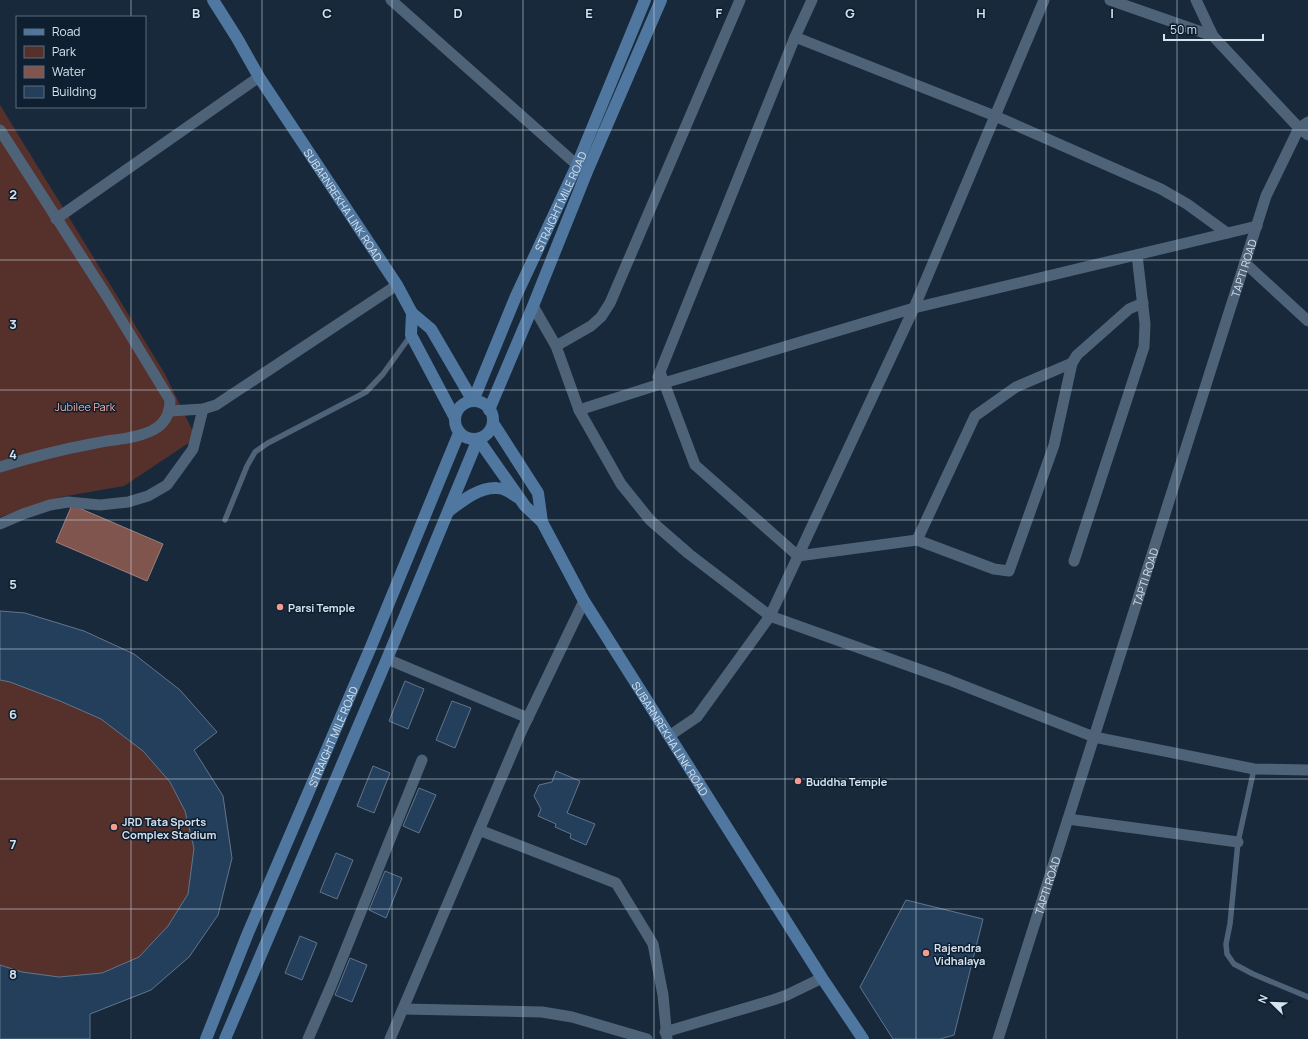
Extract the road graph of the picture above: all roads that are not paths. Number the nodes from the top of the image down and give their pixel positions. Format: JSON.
{"nodes":[{"id":1,"x":213,"y":0,"type":"edge"},
{"id":2,"x":391,"y":0,"type":"edge"},
{"id":3,"x":645,"y":0,"type":"edge"},
{"id":4,"x":661,"y":0,"type":"edge"},
{"id":5,"x":740,"y":0,"type":"edge"},
{"id":6,"x":812,"y":0,"type":"edge"},
{"id":7,"x":1044,"y":0,"type":"edge"},
{"id":8,"x":1110,"y":0,"type":"edge"},
{"id":9,"x":1196,"y":0,"type":"edge"},
{"id":10,"x":1213,"y":36,"type":"junction"},
{"id":11,"x":795,"y":37,"type":"junction"},
{"id":12,"x":259,"y":77,"type":"junction"},
{"id":13,"x":995,"y":116,"type":"junction"},
{"id":14,"x":1303,"y":125,"type":"edge"},
{"id":15,"x":0,"y":130,"type":"edge"},
{"id":16,"x":1308,"y":136,"type":"edge"},
{"id":17,"x":577,"y":165,"type":"junction"},
{"id":18,"x":56,"y":219,"type":"junction"},
{"id":19,"x":1257,"y":226,"type":"junction"},
{"id":20,"x":1227,"y":234,"type":"junction"},
{"id":21,"x":1137,"y":255,"type":"junction"},
{"id":22,"x":1245,"y":263,"type":"junction"},
{"id":23,"x":396,"y":285,"type":"junction"},
{"id":24,"x":1143,"y":303,"type":"junction"},
{"id":25,"x":534,"y":306,"type":"junction"},
{"id":26,"x":914,"y":308,"type":"junction"},
{"id":27,"x":412,"y":313,"type":"junction"},
{"id":28,"x":1308,"y":321,"type":"edge"},
{"id":29,"x":411,"y":335,"type":"junction"},
{"id":30,"x":556,"y":346,"type":"junction"},
{"id":31,"x":1072,"y":362,"type":"junction"},
{"id":32,"x":660,"y":372,"type":"junction"},
{"id":33,"x":665,"y":382,"type":"junction"},
{"id":34,"x":654,"y":386,"type":"junction"},
{"id":35,"x":473,"y":401,"type":"junction"},
{"id":36,"x":204,"y":409,"type":"junction"},
{"id":37,"x":489,"y":410,"type":"junction"},
{"id":38,"x":579,"y":410,"type":"junction"},
{"id":39,"x":170,"y":411,"type":"junction"},
{"id":40,"x":455,"y":418,"type":"junction"},
{"id":41,"x":493,"y":423,"type":"junction"},
{"id":42,"x":459,"y":433,"type":"junction"},
{"id":43,"x":478,"y":439,"type":"junction"},
{"id":44,"x":0,"y":467,"type":"edge"},
{"id":45,"x":520,"y":499,"type":"junction"},
{"id":46,"x":448,"y":511,"type":"junction"},
{"id":47,"x":225,"y":520,"type":"dead end"},
{"id":48,"x":542,"y":522,"type":"junction"},
{"id":49,"x":0,"y":524,"type":"edge"},
{"id":50,"x":917,"y":540,"type":"junction"},
{"id":51,"x":798,"y":556,"type":"junction"},
{"id":52,"x":1074,"y":560,"type":"dead end"},
{"id":53,"x":584,"y":601,"type":"junction"},
{"id":54,"x":770,"y":616,"type":"junction"},
{"id":55,"x":387,"y":659,"type":"junction"},
{"id":56,"x":528,"y":718,"type":"junction"},
{"id":57,"x":669,"y":736,"type":"junction"},
{"id":58,"x":1094,"y":737,"type":"junction"},
{"id":59,"x":422,"y":760,"type":"dead end"},
{"id":60,"x":1254,"y":769,"type":"junction"},
{"id":61,"x":1308,"y":770,"type":"edge"},
{"id":62,"x":1068,"y":819,"type":"junction"},
{"id":63,"x":479,"y":830,"type":"junction"},
{"id":64,"x":1238,"y":842,"type":"junction"},
{"id":65,"x":822,"y":978,"type":"junction"},
{"id":66,"x":1308,"y":997,"type":"edge"},
{"id":67,"x":403,"y":1008,"type":"junction"},
{"id":68,"x":666,"y":1035,"type":"edge"},
{"id":69,"x":206,"y":1039,"type":"edge"},
{"id":70,"x":225,"y":1039,"type":"edge"},
{"id":71,"x":308,"y":1039,"type":"edge"},
{"id":72,"x":390,"y":1039,"type":"edge"},
{"id":73,"x":648,"y":1039,"type":"edge"},
{"id":74,"x":863,"y":1039,"type":"edge"},
{"id":75,"x":998,"y":1039,"type":"edge"}],
"edges":[{"from":1,"to":12,"type":"street","name":"SUBARNREKHA LINK ROAD"},
{"from":2,"to":17,"type":"street"},
{"from":3,"to":17,"type":"street","name":"STRAIGHT MILE ROAD"},
{"from":4,"to":25,"type":"street","name":"STRAIGHT MILE ROAD"},
{"from":5,"to":30,"type":"street"},
{"from":6,"to":11,"type":"street"},
{"from":7,"to":13,"type":"street"},
{"from":8,"to":10,"type":"street"},
{"from":9,"to":10,"type":"street"},
{"from":10,"to":14,"type":"street"},
{"from":11,"to":13,"type":"street"},
{"from":11,"to":32,"type":"street"},
{"from":12,"to":18,"type":"street"},
{"from":12,"to":23,"type":"street","name":"SUBARNREKHA LINK ROAD"},
{"from":13,"to":20,"type":"street"},
{"from":13,"to":26,"type":"street"},
{"from":14,"to":16,"type":"street"},
{"from":14,"to":19,"type":"street","name":"TAPTI ROAD"},
{"from":15,"to":18,"type":"street"},
{"from":17,"to":35,"type":"street","name":"STRAIGHT MILE ROAD"},
{"from":18,"to":39,"type":"street"},
{"from":19,"to":20,"type":"street"},
{"from":19,"to":22,"type":"street","name":"TAPTI ROAD"},
{"from":20,"to":21,"type":"street"},
{"from":21,"to":24,"type":"street"},
{"from":21,"to":26,"type":"street"},
{"from":22,"to":28,"type":"street"},
{"from":22,"to":58,"type":"street","name":"TAPTI ROAD"},
{"from":23,"to":27,"type":"street","name":"SUBARNREKHA LINK ROAD"},
{"from":23,"to":36,"type":"street"},
{"from":24,"to":31,"type":"street"},
{"from":24,"to":52,"type":"street"},
{"from":25,"to":30,"type":"street"},
{"from":25,"to":37,"type":"street","name":"STRAIGHT MILE ROAD"},
{"from":26,"to":33,"type":"street"},
{"from":26,"to":51,"type":"street"},
{"from":27,"to":29,"type":"street"},
{"from":27,"to":35,"type":"street"},
{"from":29,"to":40,"type":"street"},
{"from":29,"to":47,"type":"lane"},
{"from":30,"to":38,"type":"street"},
{"from":31,"to":50,"type":"street"},
{"from":31,"to":50,"type":"street"},
{"from":32,"to":33,"type":"street"},
{"from":32,"to":34,"type":"street"},
{"from":33,"to":34,"type":"street"},
{"from":33,"to":51,"type":"street"},
{"from":34,"to":38,"type":"street"},
{"from":35,"to":37,"type":"street"},
{"from":35,"to":40,"type":"street"},
{"from":36,"to":39,"type":"street"},
{"from":36,"to":49,"type":"street"},
{"from":37,"to":41,"type":"street"},
{"from":38,"to":54,"type":"street"},
{"from":39,"to":44,"type":"street"},
{"from":40,"to":42,"type":"street"},
{"from":41,"to":43,"type":"street","name":"STRAIGHT MILE ROAD"},
{"from":41,"to":48,"type":"street"},
{"from":42,"to":43,"type":"street"},
{"from":42,"to":69,"type":"street","name":"STRAIGHT MILE ROAD"},
{"from":43,"to":45,"type":"street","name":"SUBARNREKHA LINK ROAD"},
{"from":43,"to":46,"type":"street","name":"STRAIGHT MILE ROAD"},
{"from":45,"to":46,"type":"street"},
{"from":45,"to":48,"type":"street","name":"SUBARNREKHA LINK ROAD"},
{"from":46,"to":55,"type":"street","name":"STRAIGHT MILE ROAD"},
{"from":48,"to":53,"type":"street","name":"SUBARNREKHA LINK ROAD"},
{"from":50,"to":51,"type":"street"},
{"from":51,"to":54,"type":"street"},
{"from":53,"to":56,"type":"street"},
{"from":53,"to":57,"type":"street","name":"SUBARNREKHA LINK ROAD"},
{"from":54,"to":57,"type":"street"},
{"from":54,"to":58,"type":"street"},
{"from":55,"to":56,"type":"street"},
{"from":55,"to":70,"type":"street","name":"STRAIGHT MILE ROAD"},
{"from":56,"to":63,"type":"street"},
{"from":57,"to":65,"type":"street","name":"SUBARNREKHA LINK ROAD"},
{"from":58,"to":60,"type":"street"},
{"from":58,"to":62,"type":"street","name":"TAPTI ROAD"},
{"from":59,"to":71,"type":"street"},
{"from":60,"to":61,"type":"street"},
{"from":60,"to":64,"type":"lane"},
{"from":62,"to":64,"type":"street"},
{"from":62,"to":75,"type":"street","name":"TAPTI ROAD"},
{"from":63,"to":67,"type":"street"},
{"from":63,"to":68,"type":"street"},
{"from":64,"to":66,"type":"lane"},
{"from":65,"to":68,"type":"street"},
{"from":65,"to":74,"type":"street","name":"SUBARNREKHA LINK ROAD"},
{"from":67,"to":72,"type":"street"},
{"from":67,"to":73,"type":"street"}]}
